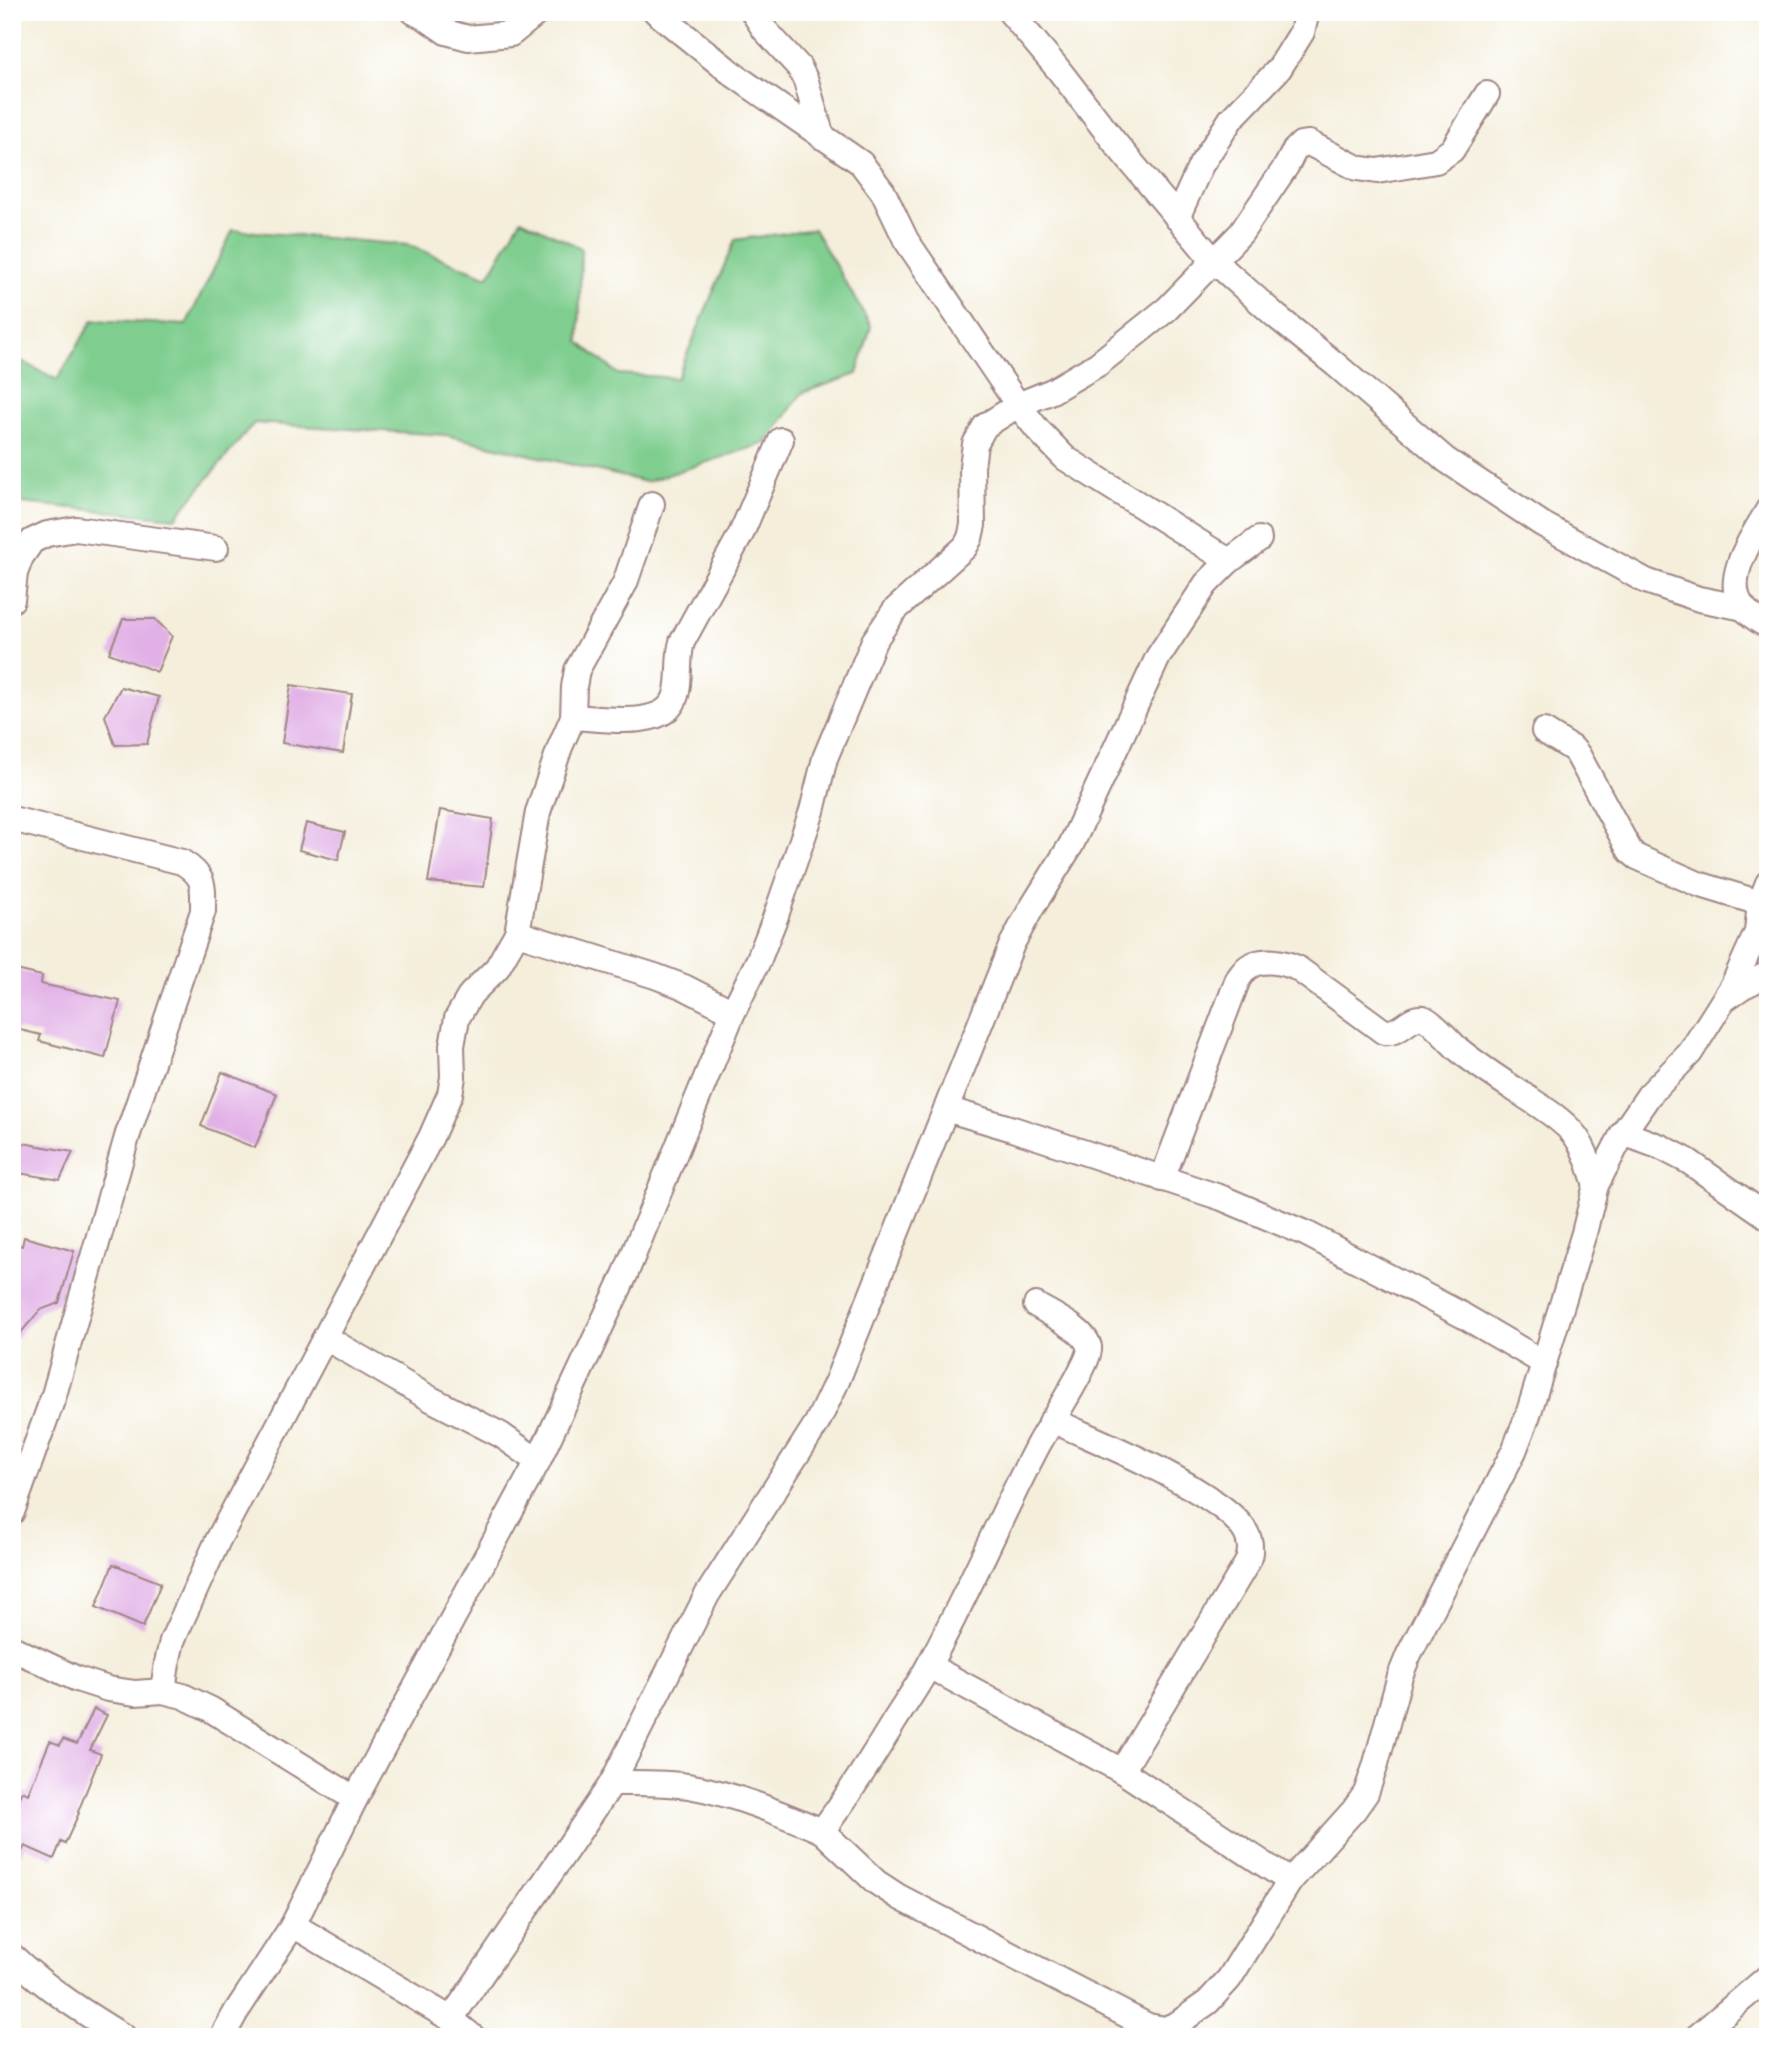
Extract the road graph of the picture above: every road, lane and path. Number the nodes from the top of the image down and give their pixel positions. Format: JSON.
{"nodes":[{"id":1,"x":414,"y":12,"type":"edge"},
{"id":2,"x":538,"y":12,"type":"edge"},
{"id":3,"x":656,"y":12,"type":"edge"},
{"id":4,"x":753,"y":12,"type":"edge"},
{"id":5,"x":1010,"y":12,"type":"edge"},
{"id":6,"x":1307,"y":12,"type":"edge"},
{"id":7,"x":1487,"y":94,"type":"dead end"},
{"id":8,"x":822,"y":137,"type":"junction"},
{"id":9,"x":1177,"y":218,"type":"junction"},
{"id":10,"x":1213,"y":260,"type":"junction"},
{"id":11,"x":1017,"y":405,"type":"junction"},
{"id":12,"x":781,"y":440,"type":"dead end"},
{"id":13,"x":652,"y":503,"type":"dead end"},
{"id":14,"x":1768,"y":510,"type":"edge"},
{"id":15,"x":1259,"y":538,"type":"dead end"},
{"id":16,"x":216,"y":548,"type":"dead end"},
{"id":17,"x":1229,"y":561,"type":"junction"},
{"id":18,"x":12,"y":600,"type":"edge"},
{"id":19,"x":1744,"y":608,"type":"junction"},
{"id":20,"x":1768,"y":626,"type":"edge"},
{"id":21,"x":573,"y":717,"type":"junction"},
{"id":22,"x":1544,"y":731,"type":"dead end"},
{"id":23,"x":12,"y":819,"type":"edge"},
{"id":24,"x":1764,"y":893,"type":"edge"},
{"id":25,"x":517,"y":933,"type":"junction"},
{"id":26,"x":1768,"y":974,"type":"edge"},
{"id":27,"x":1723,"y":1001,"type":"junction"},
{"id":28,"x":733,"y":1012,"type":"junction"},
{"id":29,"x":946,"y":1109,"type":"junction"},
{"id":30,"x":1623,"y":1133,"type":"junction"},
{"id":31,"x":1162,"y":1179,"type":"junction"},
{"id":32,"x":1596,"y":1185,"type":"junction"},
{"id":33,"x":1768,"y":1217,"type":"edge"},
{"id":34,"x":1036,"y":1305,"type":"dead end"},
{"id":35,"x":326,"y":1338,"type":"junction"},
{"id":36,"x":1544,"y":1363,"type":"junction"},
{"id":37,"x":1052,"y":1420,"type":"junction"},
{"id":38,"x":538,"y":1461,"type":"junction"},
{"id":39,"x":12,"y":1512,"type":"edge"},
{"id":40,"x":12,"y":1648,"type":"edge"},
{"id":41,"x":929,"y":1666,"type":"junction"},
{"id":42,"x":163,"y":1691,"type":"junction"},
{"id":43,"x":1122,"y":1770,"type":"junction"},
{"id":44,"x":612,"y":1783,"type":"junction"},
{"id":45,"x":355,"y":1799,"type":"junction"},
{"id":46,"x":822,"y":1831,"type":"junction"},
{"id":47,"x":1290,"y":1881,"type":"junction"},
{"id":48,"x":293,"y":1925,"type":"junction"},
{"id":49,"x":12,"y":1956,"type":"edge"},
{"id":50,"x":1768,"y":1977,"type":"edge"},
{"id":51,"x":451,"y":2019,"type":"junction"},
{"id":52,"x":124,"y":2037,"type":"edge"},
{"id":53,"x":222,"y":2037,"type":"edge"},
{"id":54,"x":473,"y":2037,"type":"edge"},
{"id":55,"x":1697,"y":2037,"type":"edge"}],
"edges":[{"from":1,"to":2,"type":"street"},
{"from":3,"to":8,"type":"street"},
{"from":4,"to":8,"type":"street"},
{"from":5,"to":9,"type":"street"},
{"from":6,"to":9,"type":"street"},
{"from":7,"to":10,"type":"street"},
{"from":8,"to":11,"type":"street"},
{"from":9,"to":10,"type":"street"},
{"from":10,"to":11,"type":"street"},
{"from":10,"to":19,"type":"street"},
{"from":11,"to":17,"type":"street"},
{"from":11,"to":28,"type":"street"},
{"from":12,"to":21,"type":"street"},
{"from":13,"to":21,"type":"street"},
{"from":14,"to":19,"type":"street"},
{"from":15,"to":17,"type":"street"},
{"from":16,"to":18,"type":"street"},
{"from":17,"to":29,"type":"street"},
{"from":19,"to":20,"type":"street"},
{"from":21,"to":25,"type":"street"},
{"from":22,"to":24,"type":"street"},
{"from":23,"to":39,"type":"street"},
{"from":24,"to":27,"type":"street"},
{"from":25,"to":28,"type":"street"},
{"from":25,"to":35,"type":"street"},
{"from":26,"to":27,"type":"street"},
{"from":27,"to":30,"type":"street"},
{"from":28,"to":38,"type":"street"},
{"from":29,"to":31,"type":"street"},
{"from":29,"to":44,"type":"street"},
{"from":30,"to":32,"type":"street"},
{"from":30,"to":33,"type":"street"},
{"from":31,"to":32,"type":"street"},
{"from":31,"to":36,"type":"street"},
{"from":32,"to":36,"type":"street"},
{"from":34,"to":37,"type":"street"},
{"from":35,"to":38,"type":"street"},
{"from":35,"to":42,"type":"street"},
{"from":36,"to":47,"type":"street"},
{"from":37,"to":41,"type":"street"},
{"from":37,"to":43,"type":"street"},
{"from":38,"to":45,"type":"street"},
{"from":40,"to":42,"type":"street"},
{"from":41,"to":43,"type":"street"},
{"from":41,"to":46,"type":"street"},
{"from":42,"to":45,"type":"street"},
{"from":43,"to":47,"type":"street"},
{"from":44,"to":46,"type":"street"},
{"from":44,"to":51,"type":"street"},
{"from":45,"to":48,"type":"street"},
{"from":46,"to":47,"type":"street"},
{"from":48,"to":51,"type":"street"},
{"from":48,"to":53,"type":"street"},
{"from":49,"to":52,"type":"street"},
{"from":50,"to":55,"type":"street"},
{"from":51,"to":54,"type":"street"}]}
